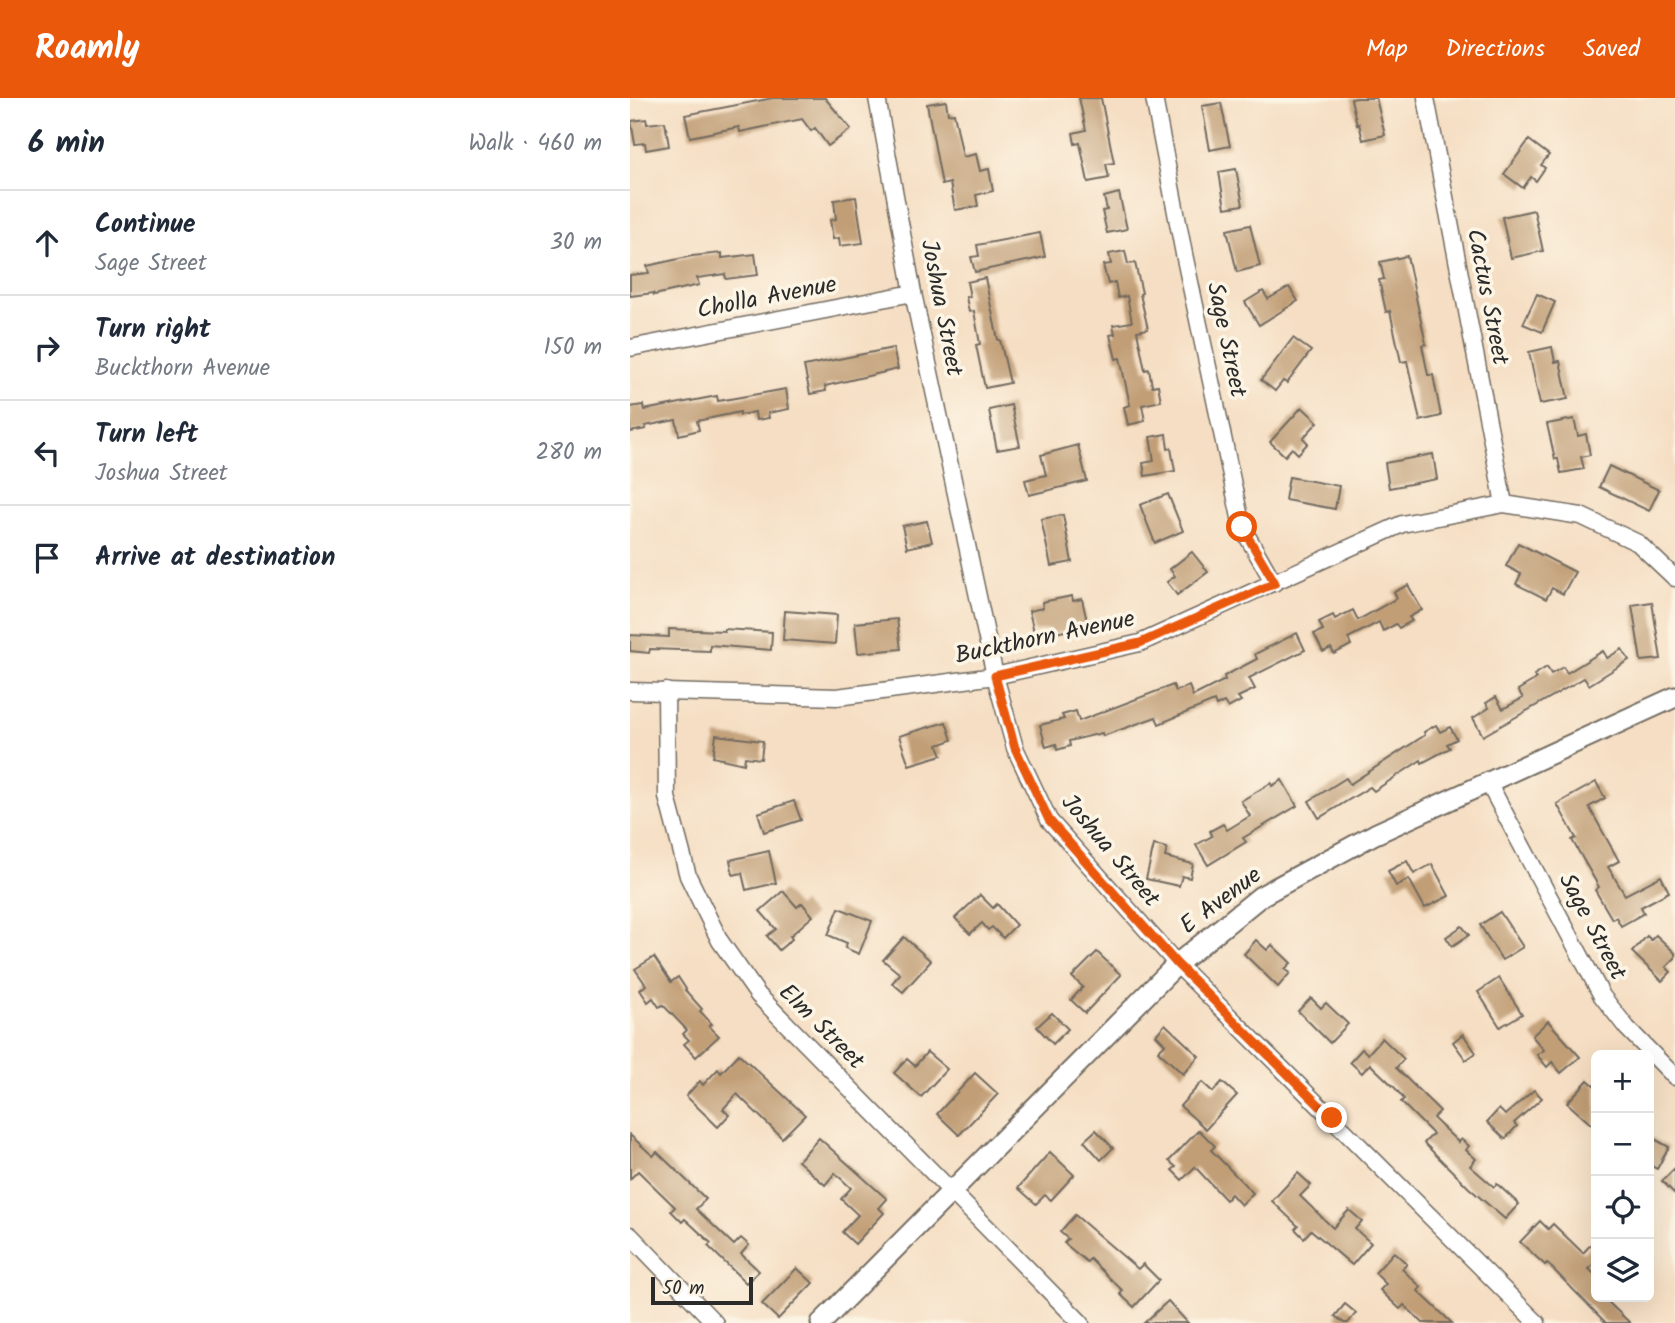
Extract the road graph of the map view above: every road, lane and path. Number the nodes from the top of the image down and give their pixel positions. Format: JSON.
{"nodes":[{"id":1,"x":877,"y":98,"type":"edge"},
{"id":2,"x":1154,"y":98,"type":"edge"},
{"id":3,"x":1426,"y":98,"type":"edge"},
{"id":4,"x":913,"y":293,"type":"junction"},
{"id":5,"x":630,"y":348,"type":"edge"},
{"id":6,"x":1504,"y":504,"type":"junction"},
{"id":7,"x":1675,"y":578,"type":"edge"},
{"id":8,"x":1275,"y":583,"type":"junction"},
{"id":9,"x":995,"y":676,"type":"junction"},
{"id":10,"x":630,"y":691,"type":"edge"},
{"id":11,"x":666,"y":691,"type":"junction"},
{"id":12,"x":1675,"y":697,"type":"edge"},
{"id":13,"x":1489,"y":784,"type":"junction"},
{"id":14,"x":1177,"y":964,"type":"junction"},
{"id":15,"x":1675,"y":1077,"type":"edge"},
{"id":16,"x":952,"y":1192,"type":"junction"},
{"id":17,"x":630,"y":1235,"type":"edge"},
{"id":18,"x":715,"y":1323,"type":"edge"},
{"id":19,"x":821,"y":1323,"type":"edge"},
{"id":20,"x":1081,"y":1323,"type":"edge"},
{"id":21,"x":1537,"y":1323,"type":"edge"}],
"edges":[{"from":1,"to":4,"type":"street","name":"Joshua Street"},
{"from":2,"to":8,"type":"street","name":"Sage Street"},
{"from":3,"to":6,"type":"street","name":"Cactus Street"},
{"from":4,"to":5,"type":"street","name":"Cholla Avenue"},
{"from":4,"to":9,"type":"street","name":"Joshua Street"},
{"from":6,"to":7,"type":"street","name":"Buckthorn Avenue"},
{"from":6,"to":8,"type":"street","name":"Buckthorn Avenue"},
{"from":8,"to":9,"type":"street","name":"Buckthorn Avenue"},
{"from":9,"to":11,"type":"street","name":"Buckthorn Avenue"},
{"from":9,"to":14,"type":"street","name":"Joshua Street"},
{"from":10,"to":11,"type":"street","name":"Buckthorn Avenue"},
{"from":11,"to":16,"type":"street","name":"Elm Street"},
{"from":12,"to":13,"type":"street","name":"E Avenue"},
{"from":13,"to":14,"type":"street","name":"E Avenue"},
{"from":13,"to":15,"type":"street","name":"Sage Street"},
{"from":14,"to":16,"type":"street","name":"E Avenue"},
{"from":14,"to":21,"type":"street","name":"Joshua Street"},
{"from":16,"to":19,"type":"street","name":"E Avenue"},
{"from":16,"to":20,"type":"street","name":"Elm Street"},
{"from":17,"to":18,"type":"street"}]}
